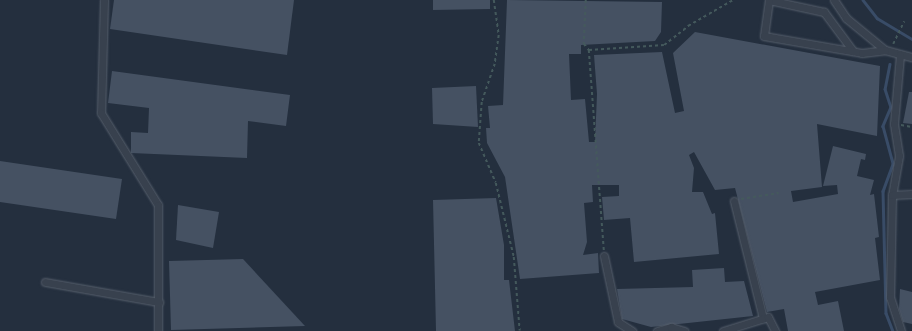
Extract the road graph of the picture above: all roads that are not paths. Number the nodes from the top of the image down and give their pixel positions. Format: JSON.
{"nodes":[{"id":1,"x":104,"y":0,"type":"edge"},
{"id":2,"x":834,"y":0,"type":"edge"},
{"id":3,"x":885,"y":50,"type":"junction"},
{"id":4,"x":853,"y":51,"type":"junction"},
{"id":5,"x":900,"y":55,"type":"junction"},
{"id":6,"x":912,"y":57,"type":"edge"},
{"id":7,"x":912,"y":194,"type":"edge"},
{"id":8,"x":892,"y":195,"type":"junction"},
{"id":9,"x":734,"y":200,"type":"road end"},
{"id":10,"x":604,"y":256,"type":"road end"},
{"id":11,"x":45,"y":282,"type":"dead end"},
{"id":12,"x":159,"y":302,"type":"junction"},
{"id":13,"x":763,"y":318,"type":"junction"},
{"id":14,"x":158,"y":331,"type":"edge"},
{"id":15,"x":632,"y":331,"type":"edge"},
{"id":16,"x":657,"y":331,"type":"edge"},
{"id":17,"x":684,"y":331,"type":"edge"},
{"id":18,"x":723,"y":331,"type":"edge"},
{"id":19,"x":775,"y":331,"type":"edge"},
{"id":20,"x":901,"y":331,"type":"edge"}],
"edges":[{"from":1,"to":12,"type":"street"},
{"from":2,"to":3,"type":"street"},
{"from":3,"to":4,"type":"street"},
{"from":3,"to":5,"type":"street"},
{"from":4,"to":4,"type":"street"},
{"from":5,"to":6,"type":"street"},
{"from":5,"to":8,"type":"street"},
{"from":7,"to":8,"type":"street"},
{"from":8,"to":20,"type":"street"},
{"from":9,"to":13,"type":"street"},
{"from":10,"to":15,"type":"street"},
{"from":11,"to":12,"type":"street"},
{"from":12,"to":14,"type":"street"},
{"from":13,"to":18,"type":"street"},
{"from":13,"to":19,"type":"street"},
{"from":16,"to":17,"type":"street"}]}
